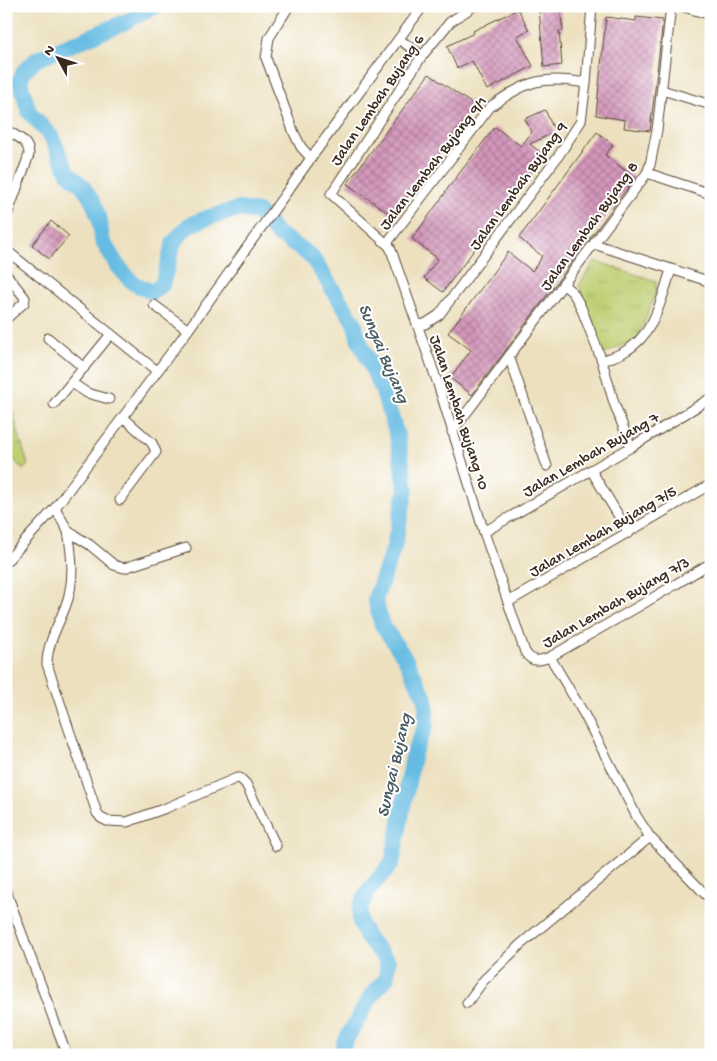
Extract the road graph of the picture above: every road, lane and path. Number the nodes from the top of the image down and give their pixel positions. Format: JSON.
{"nodes":[{"id":1,"x":289,"y":6,"type":"edge"},
{"id":2,"x":423,"y":6,"type":"edge"},
{"id":3,"x":474,"y":6,"type":"edge"},
{"id":4,"x":592,"y":6,"type":"edge"},
{"id":5,"x":671,"y":6,"type":"edge"},
{"id":6,"x":682,"y":6,"type":"edge"},
{"id":7,"x":711,"y":15,"type":"edge"},
{"id":8,"x":399,"y":39,"type":"junction"},
{"id":9,"x":422,"y":56,"type":"junction"},
{"id":10,"x":586,"y":83,"type":"junction"},
{"id":11,"x":662,"y":90,"type":"junction"},
{"id":12,"x":711,"y":105,"type":"edge"},
{"id":13,"x":8,"y":131,"type":"dead end"},
{"id":14,"x":311,"y":158,"type":"junction"},
{"id":15,"x":647,"y":173,"type":"junction"},
{"id":16,"x":331,"y":194,"type":"joint"},
{"id":17,"x":711,"y":194,"type":"edge"},
{"id":18,"x":6,"y":218,"type":"edge"},
{"id":19,"x":387,"y":244,"type":"junction"},
{"id":20,"x":594,"y":244,"type":"junction"},
{"id":21,"x":6,"y":250,"type":"edge"},
{"id":22,"x":671,"y":270,"type":"junction"},
{"id":23,"x":6,"y":274,"type":"edge"},
{"id":24,"x":711,"y":282,"type":"edge"},
{"id":25,"x":563,"y":284,"type":"junction"},
{"id":26,"x":154,"y":305,"type":"dead end"},
{"id":27,"x":6,"y":319,"type":"edge"},
{"id":28,"x":418,"y":325,"type":"junction"},
{"id":29,"x":188,"y":330,"type":"junction"},
{"id":30,"x":111,"y":334,"type":"junction"},
{"id":31,"x":48,"y":338,"type":"dead end"},
{"id":32,"x":509,"y":356,"type":"junction"},
{"id":33,"x":602,"y":360,"type":"junction"},
{"id":34,"x":84,"y":368,"type":"junction"},
{"id":35,"x":157,"y":371,"type":"junction"},
{"id":36,"x":72,"y":383,"type":"junction"},
{"id":37,"x":711,"y":398,"type":"edge"},
{"id":38,"x":109,"y":399,"type":"dead end"},
{"id":39,"x":54,"y":404,"type":"dead end"},
{"id":40,"x":123,"y":416,"type":"junction"},
{"id":41,"x":452,"y":432,"type":"junction"},
{"id":42,"x":631,"y":447,"type":"junction"},
{"id":43,"x":547,"y":466,"type":"dead end"},
{"id":44,"x":592,"y":470,"type":"junction"},
{"id":45,"x":711,"y":484,"type":"edge"},
{"id":46,"x":120,"y":500,"type":"dead end"},
{"id":47,"x":55,"y":508,"type":"junction"},
{"id":48,"x":68,"y":531,"type":"junction"},
{"id":49,"x":484,"y":532,"type":"junction"},
{"id":50,"x":629,"y":533,"type":"junction"},
{"id":51,"x":186,"y":548,"type":"dead end"},
{"id":52,"x":6,"y":562,"type":"edge"},
{"id":53,"x":711,"y":563,"type":"edge"},
{"id":54,"x":508,"y":602,"type":"junction"},
{"id":55,"x":550,"y":657,"type":"junction"},
{"id":56,"x":532,"y":660,"type":"joint"},
{"id":57,"x":650,"y":837,"type":"junction"},
{"id":58,"x":276,"y":846,"type":"dead end"},
{"id":59,"x":6,"y":891,"type":"edge"},
{"id":60,"x":711,"y":897,"type":"edge"},
{"id":61,"x":467,"y":1003,"type":"dead end"},
{"id":62,"x":67,"y":1055,"type":"edge"}],
"edges":[{"from":1,"to":14,"type":"street"},
{"from":2,"to":8,"type":"street"},
{"from":3,"to":9,"type":"street","name":"Jalan Lembah Bujang 6"},
{"from":4,"to":10,"type":"street","name":"Jalan Lembah Bujang 9"},
{"from":5,"to":11,"type":"street","name":"Jalan Lembah Bujang 8"},
{"from":6,"to":7,"type":"street"},
{"from":8,"to":9,"type":"street"},
{"from":8,"to":14,"type":"street"},
{"from":9,"to":16,"type":"street","name":"Jalan Lembah Bujang 6"},
{"from":10,"to":19,"type":"street","name":"Jalan Lembah Bujang 9/1"},
{"from":10,"to":28,"type":"street","name":"Jalan Lembah Bujang 9"},
{"from":11,"to":12,"type":"street"},
{"from":11,"to":15,"type":"street","name":"Jalan Lembah Bujang 8"},
{"from":13,"to":18,"type":"street"},
{"from":14,"to":29,"type":"street"},
{"from":15,"to":17,"type":"street"},
{"from":15,"to":20,"type":"street","name":"Jalan Lembah Bujang 8"},
{"from":16,"to":19,"type":"street","name":"Jalan Lembah Bujang 10"},
{"from":19,"to":28,"type":"street","name":"Jalan Lembah Bujang 10"},
{"from":20,"to":22,"type":"street"},
{"from":20,"to":25,"type":"street","name":"Jalan Lembah Bujang 8"},
{"from":21,"to":30,"type":"street"},
{"from":22,"to":24,"type":"street"},
{"from":22,"to":33,"type":"street"},
{"from":23,"to":27,"type":"street"},
{"from":25,"to":32,"type":"street","name":"Jalan Lembah Bujang 8"},
{"from":25,"to":33,"type":"street"},
{"from":26,"to":29,"type":"street"},
{"from":28,"to":41,"type":"street","name":"Jalan Lembah Bujang 10"},
{"from":29,"to":35,"type":"street"},
{"from":30,"to":34,"type":"street"},
{"from":30,"to":35,"type":"street"},
{"from":31,"to":34,"type":"street"},
{"from":32,"to":41,"type":"street","name":"Jalan Lembah Bujang 8"},
{"from":32,"to":43,"type":"street"},
{"from":33,"to":42,"type":"street"},
{"from":34,"to":36,"type":"street"},
{"from":35,"to":40,"type":"street"},
{"from":36,"to":38,"type":"street"},
{"from":36,"to":39,"type":"street"},
{"from":37,"to":42,"type":"street","name":"Jalan Lembah Bujang 7"},
{"from":40,"to":46,"type":"street"},
{"from":40,"to":47,"type":"street"},
{"from":41,"to":49,"type":"street","name":"Jalan Lembah Bujang 10"},
{"from":42,"to":44,"type":"street","name":"Jalan Lembah Bujang 7"},
{"from":44,"to":49,"type":"street","name":"Jalan Lembah Bujang 7"},
{"from":44,"to":50,"type":"street"},
{"from":45,"to":50,"type":"street","name":"Jalan Lembah Bujang 7/5"},
{"from":47,"to":48,"type":"street"},
{"from":47,"to":52,"type":"street"},
{"from":48,"to":51,"type":"street"},
{"from":48,"to":58,"type":"street"},
{"from":49,"to":54,"type":"street","name":"Jalan Lembah Bujang 10"},
{"from":50,"to":54,"type":"street","name":"Jalan Lembah Bujang 7/5"},
{"from":53,"to":55,"type":"street","name":"Jalan Lembah Bujang 7/3"},
{"from":54,"to":56,"type":"street","name":"Jalan Lembah Bujang 10"},
{"from":55,"to":56,"type":"street","name":"Jalan Lembah Bujang 7/3"},
{"from":55,"to":57,"type":"street"},
{"from":57,"to":60,"type":"street"},
{"from":57,"to":61,"type":"street"},
{"from":59,"to":62,"type":"street"}]}
